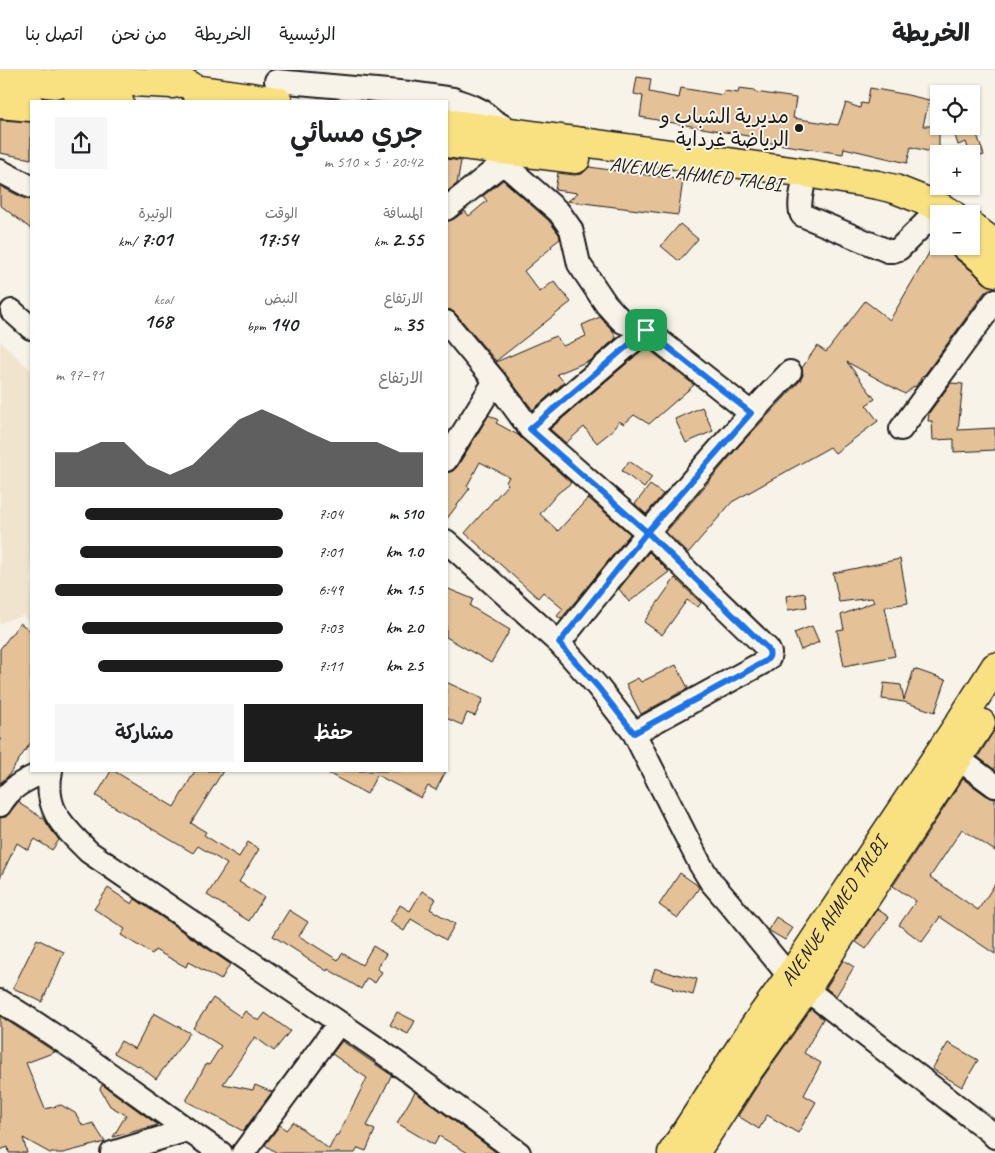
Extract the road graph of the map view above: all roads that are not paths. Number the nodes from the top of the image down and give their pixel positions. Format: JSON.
{"nodes":[{"id":1,"x":0,"y":77,"type":"edge"},
{"id":2,"x":55,"y":84,"type":"junction"},
{"id":3,"x":276,"y":88,"type":"edge"},
{"id":4,"x":182,"y":94,"type":"edge"},
{"id":5,"x":113,"y":100,"type":"edge"},
{"id":6,"x":0,"y":104,"type":"edge"},
{"id":7,"x":30,"y":107,"type":"edge"},
{"id":8,"x":448,"y":124,"type":"edge"},
{"id":9,"x":448,"y":143,"type":"edge"},
{"id":10,"x":507,"y":148,"type":"junction"},
{"id":11,"x":0,"y":171,"type":"edge"},
{"id":12,"x":805,"y":181,"type":"junction"},
{"id":13,"x":30,"y":186,"type":"edge"},
{"id":14,"x":448,"y":207,"type":"edge"},
{"id":15,"x":930,"y":215,"type":"edge"},
{"id":16,"x":930,"y":224,"type":"edge"},
{"id":17,"x":980,"y":233,"type":"edge"},
{"id":18,"x":995,"y":244,"type":"edge"},
{"id":19,"x":977,"y":255,"type":"edge"},
{"id":20,"x":995,"y":272,"type":"edge"},
{"id":21,"x":995,"y":301,"type":"edge"},
{"id":22,"x":12,"y":311,"type":"dead end"},
{"id":23,"x":448,"y":324,"type":"edge"},
{"id":24,"x":30,"y":327,"type":"edge"},
{"id":25,"x":646,"y":330,"type":"junction"},
{"id":26,"x":790,"y":372,"type":"dead end"},
{"id":27,"x":495,"y":381,"type":"junction"},
{"id":28,"x":751,"y":413,"type":"junction"},
{"id":29,"x":530,"y":429,"type":"junction"},
{"id":30,"x":901,"y":429,"type":"dead end"},
{"id":31,"x":448,"y":457,"type":"edge"},
{"id":32,"x":647,"y":532,"type":"junction"},
{"id":33,"x":448,"y":543,"type":"edge"},
{"id":34,"x":559,"y":643,"type":"junction"},
{"id":35,"x":995,"y":667,"type":"edge"},
{"id":36,"x":995,"y":701,"type":"edge"},
{"id":37,"x":634,"y":733,"type":"junction"},
{"id":38,"x":959,"y":759,"type":"junction"},
{"id":39,"x":43,"y":772,"type":"edge"},
{"id":40,"x":51,"y":772,"type":"edge"},
{"id":41,"x":995,"y":786,"type":"edge"},
{"id":42,"x":0,"y":805,"type":"edge"},
{"id":43,"x":797,"y":983,"type":"junction"},
{"id":44,"x":0,"y":1001,"type":"edge"},
{"id":45,"x":339,"y":1023,"type":"junction"},
{"id":46,"x":186,"y":1130,"type":"junction"},
{"id":47,"x":995,"y":1137,"type":"edge"},
{"id":48,"x":112,"y":1153,"type":"edge"},
{"id":49,"x":221,"y":1153,"type":"edge"},
{"id":50,"x":243,"y":1153,"type":"edge"},
{"id":51,"x":519,"y":1153,"type":"edge"},
{"id":52,"x":672,"y":1153,"type":"edge"},
{"id":53,"x":695,"y":1153,"type":"edge"}],
"edges":[{"from":1,"to":2,"type":"main road"},
{"from":2,"to":4,"type":"main road"},
{"from":2,"to":5,"type":"main road"},
{"from":3,"to":4,"type":"main road"},
{"from":3,"to":10,"type":"street"},
{"from":6,"to":7,"type":"main road"},
{"from":8,"to":10,"type":"main road"},
{"from":9,"to":10,"type":"main road","name":"AVENUE AHMED TALBI"},
{"from":10,"to":12,"type":"main road","name":"AVENUE AHMED TALBI"},
{"from":10,"to":14,"type":"street"},
{"from":10,"to":25,"type":"street"},
{"from":11,"to":13,"type":"street"},
{"from":12,"to":15,"type":"main road","name":"AVENUE AHMED TALBI"},
{"from":12,"to":16,"type":"street"},
{"from":17,"to":18,"type":"main road"},
{"from":19,"to":20,"type":"main road"},
{"from":21,"to":30,"type":"street"},
{"from":22,"to":24,"type":"street"},
{"from":23,"to":27,"type":"street"},
{"from":25,"to":28,"type":"street"},
{"from":25,"to":29,"type":"street"},
{"from":26,"to":28,"type":"street"},
{"from":27,"to":29,"type":"street"},
{"from":27,"to":31,"type":"street"},
{"from":28,"to":32,"type":"street"},
{"from":29,"to":32,"type":"street"},
{"from":32,"to":34,"type":"street"},
{"from":32,"to":37,"type":"street"},
{"from":33,"to":34,"type":"street"},
{"from":34,"to":37,"type":"street"},
{"from":35,"to":43,"type":"main road","name":"AVENUE AHMED TALBI"},
{"from":36,"to":38,"type":"main road"},
{"from":37,"to":43,"type":"street"},
{"from":38,"to":41,"type":"street"},
{"from":38,"to":43,"type":"main road"},
{"from":39,"to":42,"type":"street"},
{"from":40,"to":45,"type":"street"},
{"from":43,"to":47,"type":"street"},
{"from":43,"to":52,"type":"main road","name":"AVENUE AHMED TALBI"},
{"from":43,"to":53,"type":"main road"},
{"from":44,"to":46,"type":"street"},
{"from":45,"to":50,"type":"street"},
{"from":45,"to":51,"type":"street"},
{"from":46,"to":48,"type":"street"},
{"from":46,"to":49,"type":"street"}]}
